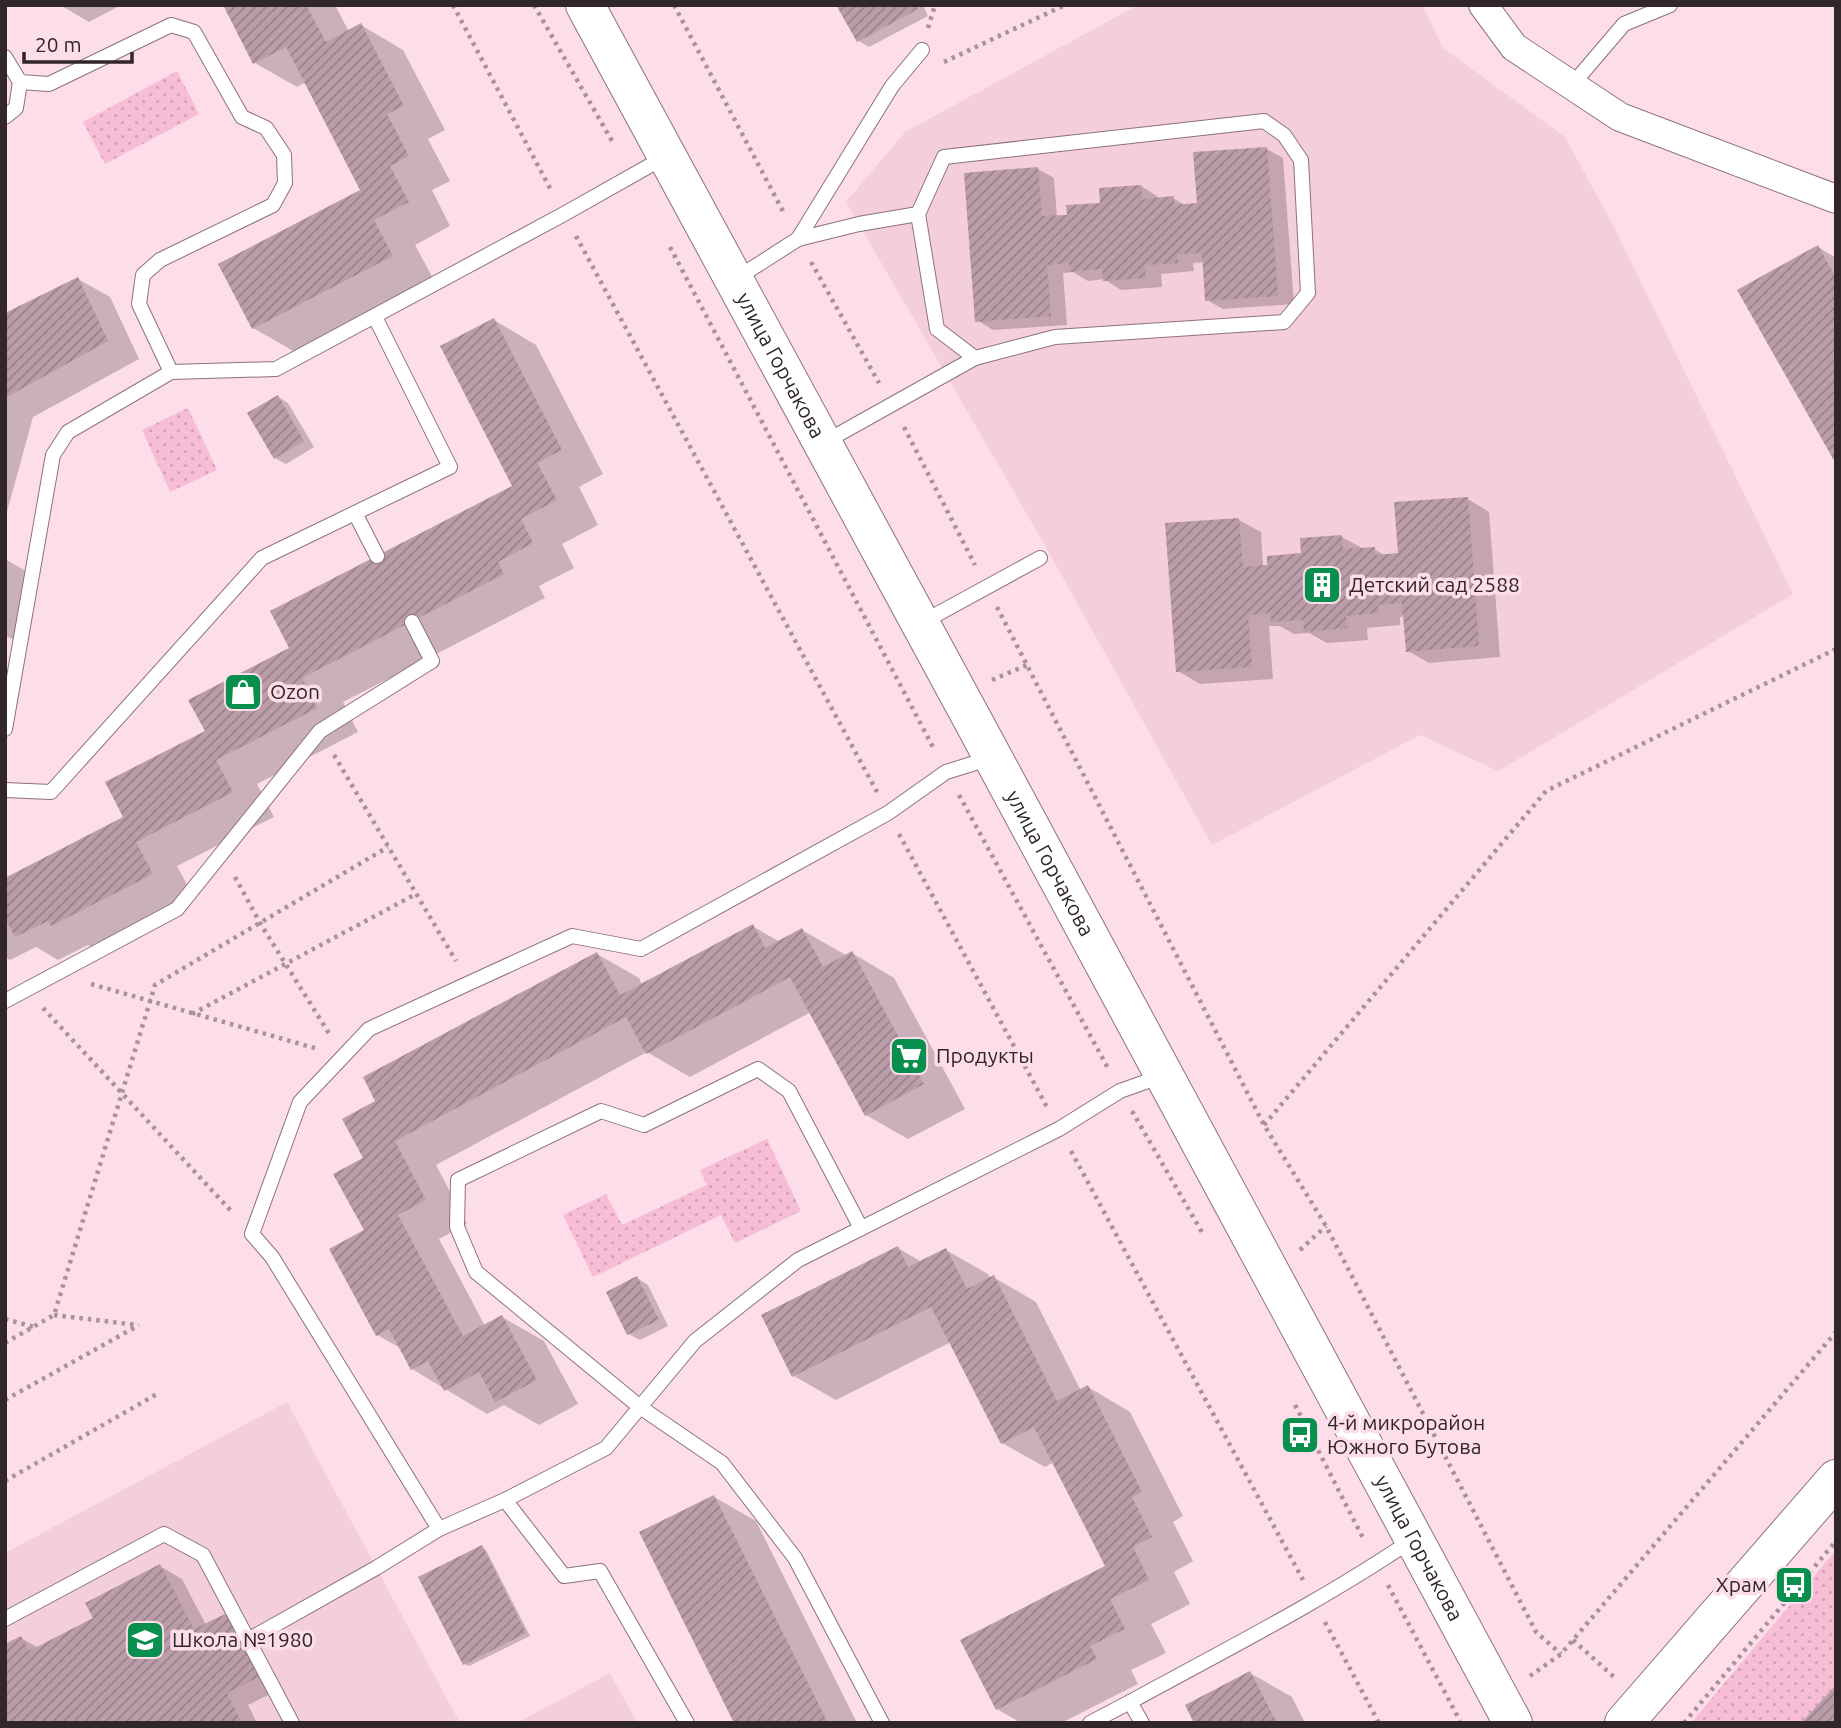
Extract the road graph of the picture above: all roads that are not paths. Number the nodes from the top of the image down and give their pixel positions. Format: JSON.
{"nodes":[{"id":1,"x":585,"y":5,"type":"edge"},
{"id":2,"x":1483,"y":5,"type":"edge"},
{"id":3,"x":1670,"y":5,"type":"edge"},
{"id":4,"x":922,"y":50,"type":"road end"},
{"id":5,"x":5,"y":57,"type":"edge"},
{"id":6,"x":20,"y":82,"type":"junction"},
{"id":7,"x":1573,"y":85,"type":"junction"},
{"id":8,"x":5,"y":117,"type":"edge"},
{"id":9,"x":667,"y":156,"type":"junction"},
{"id":10,"x":1836,"y":199,"type":"edge"},
{"id":11,"x":918,"y":214,"type":"junction"},
{"id":12,"x":798,"y":239,"type":"junction"},
{"id":13,"x":734,"y":281,"type":"junction"},
{"id":14,"x":375,"y":317,"type":"junction"},
{"id":15,"x":975,"y":358,"type":"junction"},
{"id":16,"x":171,"y":372,"type":"junction"},
{"id":17,"x":822,"y":443,"type":"junction"},
{"id":18,"x":355,"y":513,"type":"junction"},
{"id":19,"x":377,"y":556,"type":"dead end"},
{"id":20,"x":1040,"y":558,"type":"dead end"},
{"id":21,"x":412,"y":622,"type":"dead end"},
{"id":22,"x":920,"y":624,"type":"junction"},
{"id":23,"x":5,"y":729,"type":"edge"},
{"id":24,"x":992,"y":758,"type":"junction"},
{"id":25,"x":5,"y":790,"type":"edge"},
{"id":26,"x":5,"y":1001,"type":"edge"},
{"id":27,"x":1164,"y":1075,"type":"junction"},
{"id":28,"x":861,"y":1228,"type":"junction"},
{"id":29,"x":640,"y":1407,"type":"junction"},
{"id":30,"x":1836,"y":1479,"type":"edge"},
{"id":31,"x":505,"y":1500,"type":"junction"},
{"id":32,"x":439,"y":1530,"type":"junction"},
{"id":33,"x":1413,"y":1539,"type":"junction"},
{"id":34,"x":5,"y":1619,"type":"edge"},
{"id":35,"x":248,"y":1640,"type":"junction"},
{"id":36,"x":1130,"y":1702,"type":"junction"},
{"id":37,"x":1506,"y":1710,"type":"edge"},
{"id":38,"x":292,"y":1723,"type":"edge"},
{"id":39,"x":687,"y":1723,"type":"edge"},
{"id":40,"x":882,"y":1723,"type":"edge"},
{"id":41,"x":1090,"y":1723,"type":"edge"},
{"id":42,"x":1142,"y":1723,"type":"edge"},
{"id":43,"x":1624,"y":1723,"type":"edge"}],
"edges":[{"from":1,"to":9,"type":"street","name":"улица Горчакова"},
{"from":2,"to":7,"type":"street"},
{"from":3,"to":7,"type":"lane"},
{"from":4,"to":12,"type":"lane"},
{"from":5,"to":6,"type":"lane"},
{"from":6,"to":8,"type":"lane"},
{"from":6,"to":16,"type":"lane"},
{"from":7,"to":10,"type":"street"},
{"from":9,"to":13,"type":"street","name":"улица Горчакова"},
{"from":9,"to":14,"type":"lane"},
{"from":11,"to":12,"type":"lane"},
{"from":11,"to":15,"type":"lane"},
{"from":11,"to":15,"type":"lane"},
{"from":12,"to":13,"type":"lane"},
{"from":13,"to":17,"type":"street","name":"улица Горчакова"},
{"from":14,"to":16,"type":"lane"},
{"from":14,"to":18,"type":"lane"},
{"from":15,"to":17,"type":"lane"},
{"from":16,"to":23,"type":"lane"},
{"from":17,"to":22,"type":"street","name":"улица Горчакова"},
{"from":18,"to":19,"type":"lane"},
{"from":18,"to":25,"type":"lane"},
{"from":20,"to":22,"type":"lane"},
{"from":21,"to":26,"type":"lane"},
{"from":22,"to":24,"type":"street","name":"улица Горчакова"},
{"from":24,"to":27,"type":"street","name":"улица Горчакова"},
{"from":24,"to":32,"type":"lane"},
{"from":27,"to":28,"type":"lane"},
{"from":27,"to":33,"type":"street","name":"улица Горчакова"},
{"from":28,"to":29,"type":"lane"},
{"from":28,"to":29,"type":"lane"},
{"from":29,"to":31,"type":"lane"},
{"from":29,"to":40,"type":"lane"},
{"from":30,"to":43,"type":"street"},
{"from":31,"to":32,"type":"lane"},
{"from":31,"to":39,"type":"lane"},
{"from":32,"to":35,"type":"lane"},
{"from":33,"to":36,"type":"lane"},
{"from":33,"to":37,"type":"street","name":"улица Горчакова"},
{"from":34,"to":35,"type":"lane"},
{"from":35,"to":38,"type":"lane"},
{"from":36,"to":41,"type":"lane"},
{"from":36,"to":42,"type":"lane"}]}
